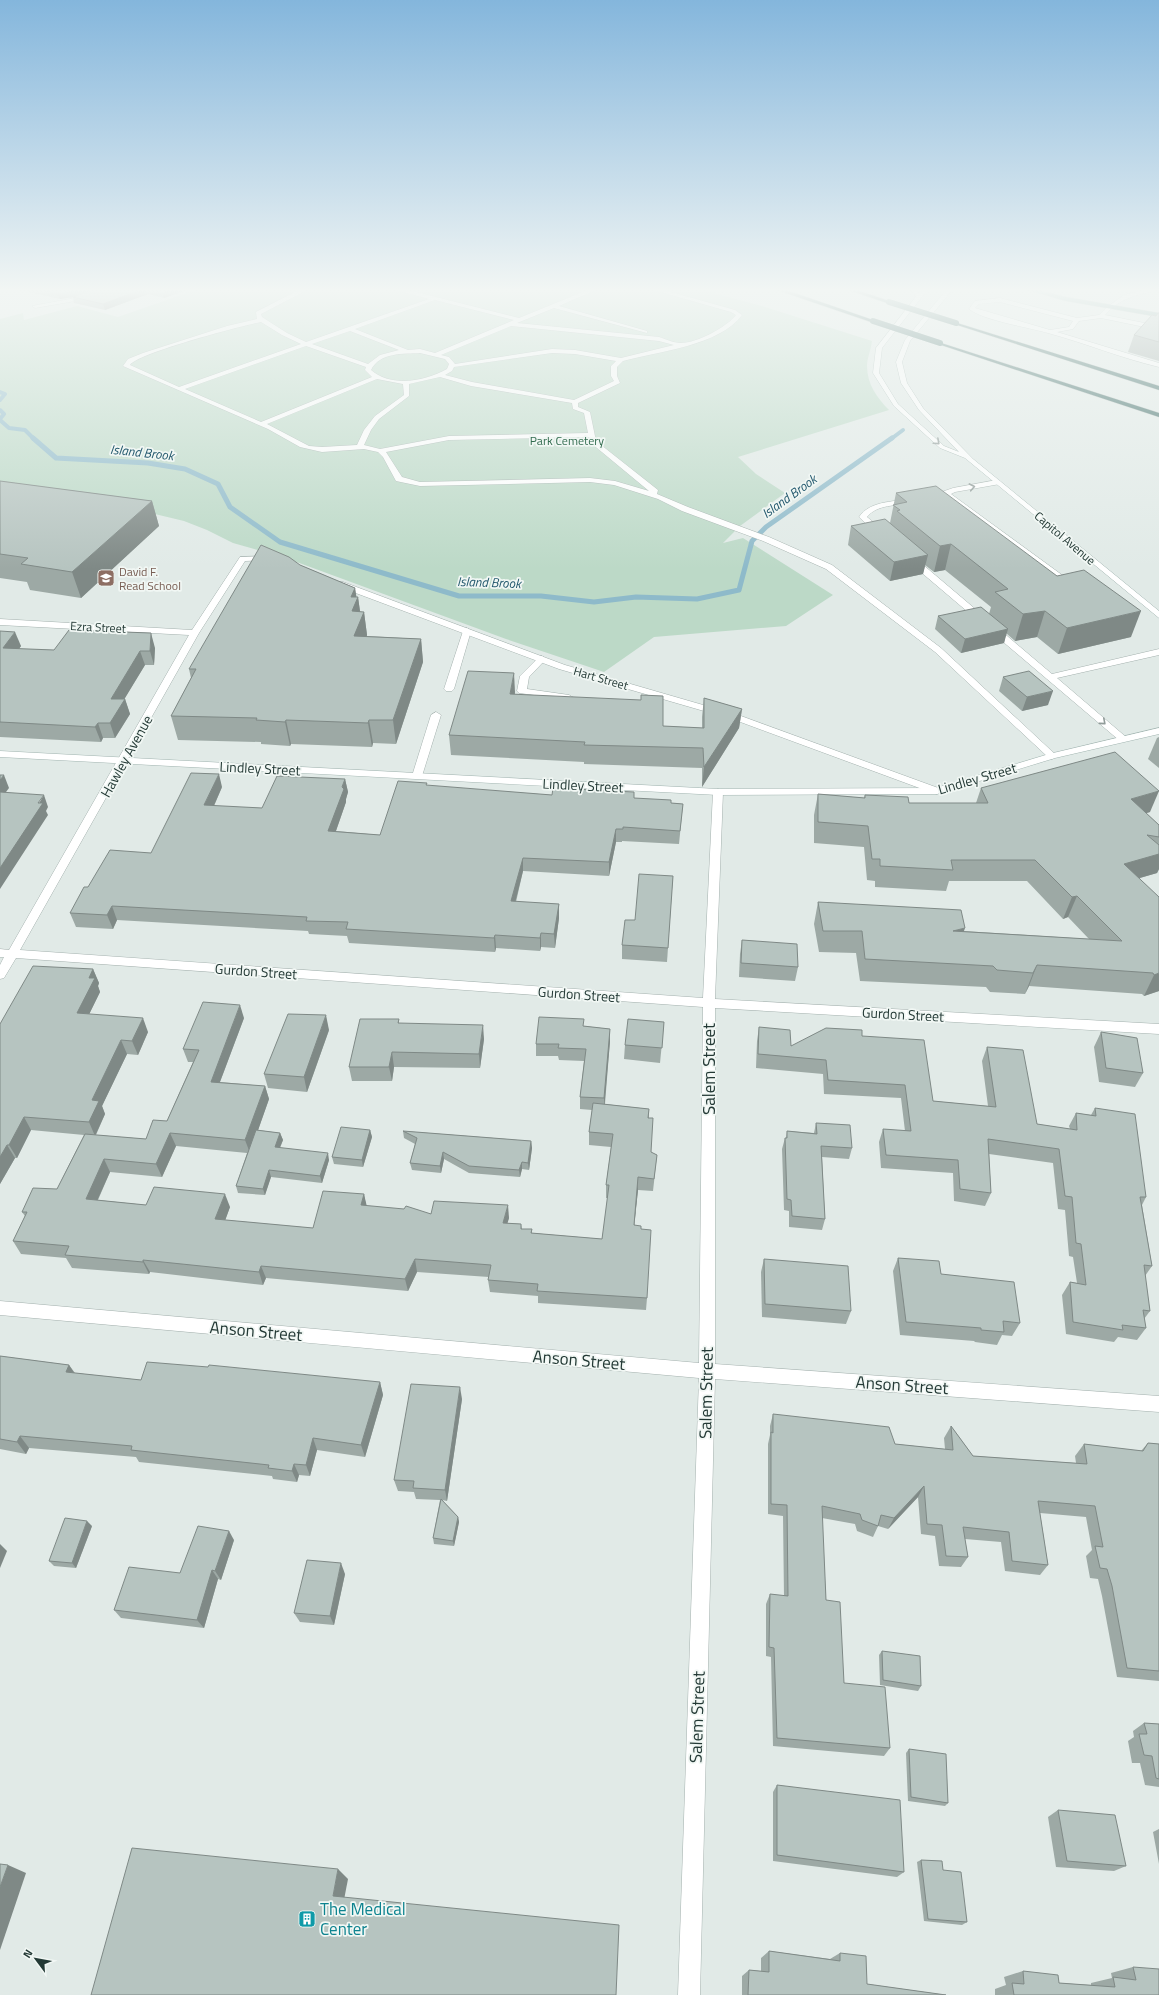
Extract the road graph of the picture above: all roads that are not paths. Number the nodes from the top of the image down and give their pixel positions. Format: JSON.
{"nodes":[{"id":1,"x":163,"y":382,"type":"edge"},
{"id":2,"x":199,"y":382,"type":"edge"},
{"id":3,"x":364,"y":382,"type":"edge"},
{"id":4,"x":406,"y":382,"type":"edge"},
{"id":5,"x":464,"y":382,"type":"edge"},
{"id":6,"x":618,"y":382,"type":"edge"},
{"id":7,"x":882,"y":382,"type":"edge"},
{"id":8,"x":904,"y":382,"type":"edge"},
{"id":9,"x":1059,"y":382,"type":"edge"},
{"id":10,"x":1141,"y":382,"type":"edge"},
{"id":11,"x":1159,"y":388,"type":"edge"},
{"id":12,"x":179,"y":389,"type":"junction"},
{"id":13,"x":575,"y":402,"type":"junction"},
{"id":14,"x":1159,"y":415,"type":"edge"},
{"id":15,"x":261,"y":424,"type":"junction"},
{"id":16,"x":592,"y":435,"type":"junction"},
{"id":17,"x":360,"y":446,"type":"junction"},
{"id":18,"x":380,"y":451,"type":"junction"},
{"id":19,"x":971,"y":460,"type":"junction"},
{"id":20,"x":997,"y":482,"type":"junction"},
{"id":21,"x":946,"y":494,"type":"junction"},
{"id":22,"x":661,"y":497,"type":"junction"},
{"id":23,"x":886,"y":537,"type":"edge"},
{"id":24,"x":904,"y":552,"type":"edge"},
{"id":25,"x":282,"y":562,"type":"edge"},
{"id":26,"x":334,"y":582,"type":"edge"},
{"id":27,"x":1078,"y":591,"type":"edge"},
{"id":28,"x":1159,"y":615,"type":"edge"},
{"id":29,"x":0,"y":622,"type":"edge"},
{"id":30,"x":467,"y":631,"type":"junction"},
{"id":31,"x":195,"y":632,"type":"junction"},
{"id":32,"x":1159,"y":652,"type":"edge"},
{"id":33,"x":542,"y":659,"type":"junction"},
{"id":34,"x":1051,"y":677,"type":"junction"},
{"id":35,"x":449,"y":689,"type":"dead end"},
{"id":36,"x":576,"y":699,"type":"edge"},
{"id":37,"x":436,"y":715,"type":"dead end"},
{"id":38,"x":1159,"y":731,"type":"edge"},
{"id":39,"x":1123,"y":739,"type":"junction"},
{"id":40,"x":0,"y":754,"type":"edge"},
{"id":41,"x":1052,"y":756,"type":"junction"},
{"id":42,"x":124,"y":760,"type":"junction"},
{"id":43,"x":417,"y":776,"type":"junction"},
{"id":44,"x":937,"y":791,"type":"junction"},
{"id":45,"x":718,"y":792,"type":"junction"},
{"id":46,"x":0,"y":953,"type":"edge"},
{"id":47,"x":13,"y":953,"type":"junction"},
{"id":48,"x":0,"y":975,"type":"edge"},
{"id":49,"x":709,"y":1003,"type":"junction"},
{"id":50,"x":1159,"y":1029,"type":"edge"},
{"id":51,"x":0,"y":1308,"type":"edge"},
{"id":52,"x":707,"y":1371,"type":"junction"},
{"id":53,"x":1159,"y":1404,"type":"edge"},
{"id":54,"x":689,"y":1995,"type":"edge"}],
"edges":[{"from":1,"to":12,"type":"street"},
{"from":2,"to":12,"type":"street"},
{"from":3,"to":15,"type":"street"},
{"from":4,"to":17,"type":"street"},
{"from":5,"to":13,"type":"street"},
{"from":6,"to":13,"type":"street"},
{"from":7,"to":19,"type":"street","name":"Capitol Avenue","one_way":true},
{"from":8,"to":19,"type":"street","name":"Capitol Avenue"},
{"from":9,"to":14,"type":"highway","bridge":true},
{"from":10,"to":11,"type":"highway","bridge":true},
{"from":12,"to":15,"type":"street"},
{"from":13,"to":16,"type":"street"},
{"from":15,"to":17,"type":"street"},
{"from":16,"to":18,"type":"street"},
{"from":16,"to":22,"type":"street"},
{"from":17,"to":18,"type":"street"},
{"from":18,"to":22,"type":"street"},
{"from":19,"to":20,"type":"street","name":"Capitol Avenue"},
{"from":21,"to":20,"type":"street","one_way":true},
{"from":20,"to":28,"type":"street","name":"Capitol Avenue"},
{"from":21,"to":23,"type":"street"},
{"from":21,"to":27,"type":"street"},
{"from":22,"to":41,"type":"street"},
{"from":24,"to":34,"type":"street"},
{"from":25,"to":31,"type":"street","name":"Hawley Avenue"},
{"from":26,"to":30,"type":"street","name":"Hart Street"},
{"from":29,"to":31,"type":"street","name":"Ezra Street"},
{"from":30,"to":33,"type":"street","name":"Hart Street"},
{"from":30,"to":35,"type":"street"},
{"from":31,"to":42,"type":"street","name":"Hawley Avenue"},
{"from":32,"to":34,"type":"street"},
{"from":33,"to":36,"type":"street"},
{"from":33,"to":44,"type":"street","name":"Hart Street"},
{"from":34,"to":39,"type":"street","one_way":true},
{"from":37,"to":43,"type":"street"},
{"from":38,"to":39,"type":"street","name":"Lindley Street"},
{"from":39,"to":41,"type":"street","name":"Lindley Street"},
{"from":40,"to":42,"type":"street","name":"Lindley Street"},
{"from":41,"to":44,"type":"street","name":"Lindley Street"},
{"from":42,"to":43,"type":"street","name":"Lindley Street"},
{"from":42,"to":47,"type":"street","name":"Hawley Avenue"},
{"from":43,"to":45,"type":"street","name":"Lindley Street"},
{"from":44,"to":45,"type":"street","name":"Lindley Street"},
{"from":45,"to":49,"type":"street","name":"Salem Street"},
{"from":46,"to":47,"type":"street","name":"Gurdon Street"},
{"from":47,"to":48,"type":"street","name":"Hawley Avenue"},
{"from":47,"to":49,"type":"street","name":"Gurdon Street"},
{"from":49,"to":50,"type":"street","name":"Gurdon Street"},
{"from":49,"to":52,"type":"street","name":"Salem Street"},
{"from":51,"to":52,"type":"street","name":"Anson Street"},
{"from":52,"to":53,"type":"street","name":"Anson Street"},
{"from":52,"to":54,"type":"street","name":"Salem Street"}]}
